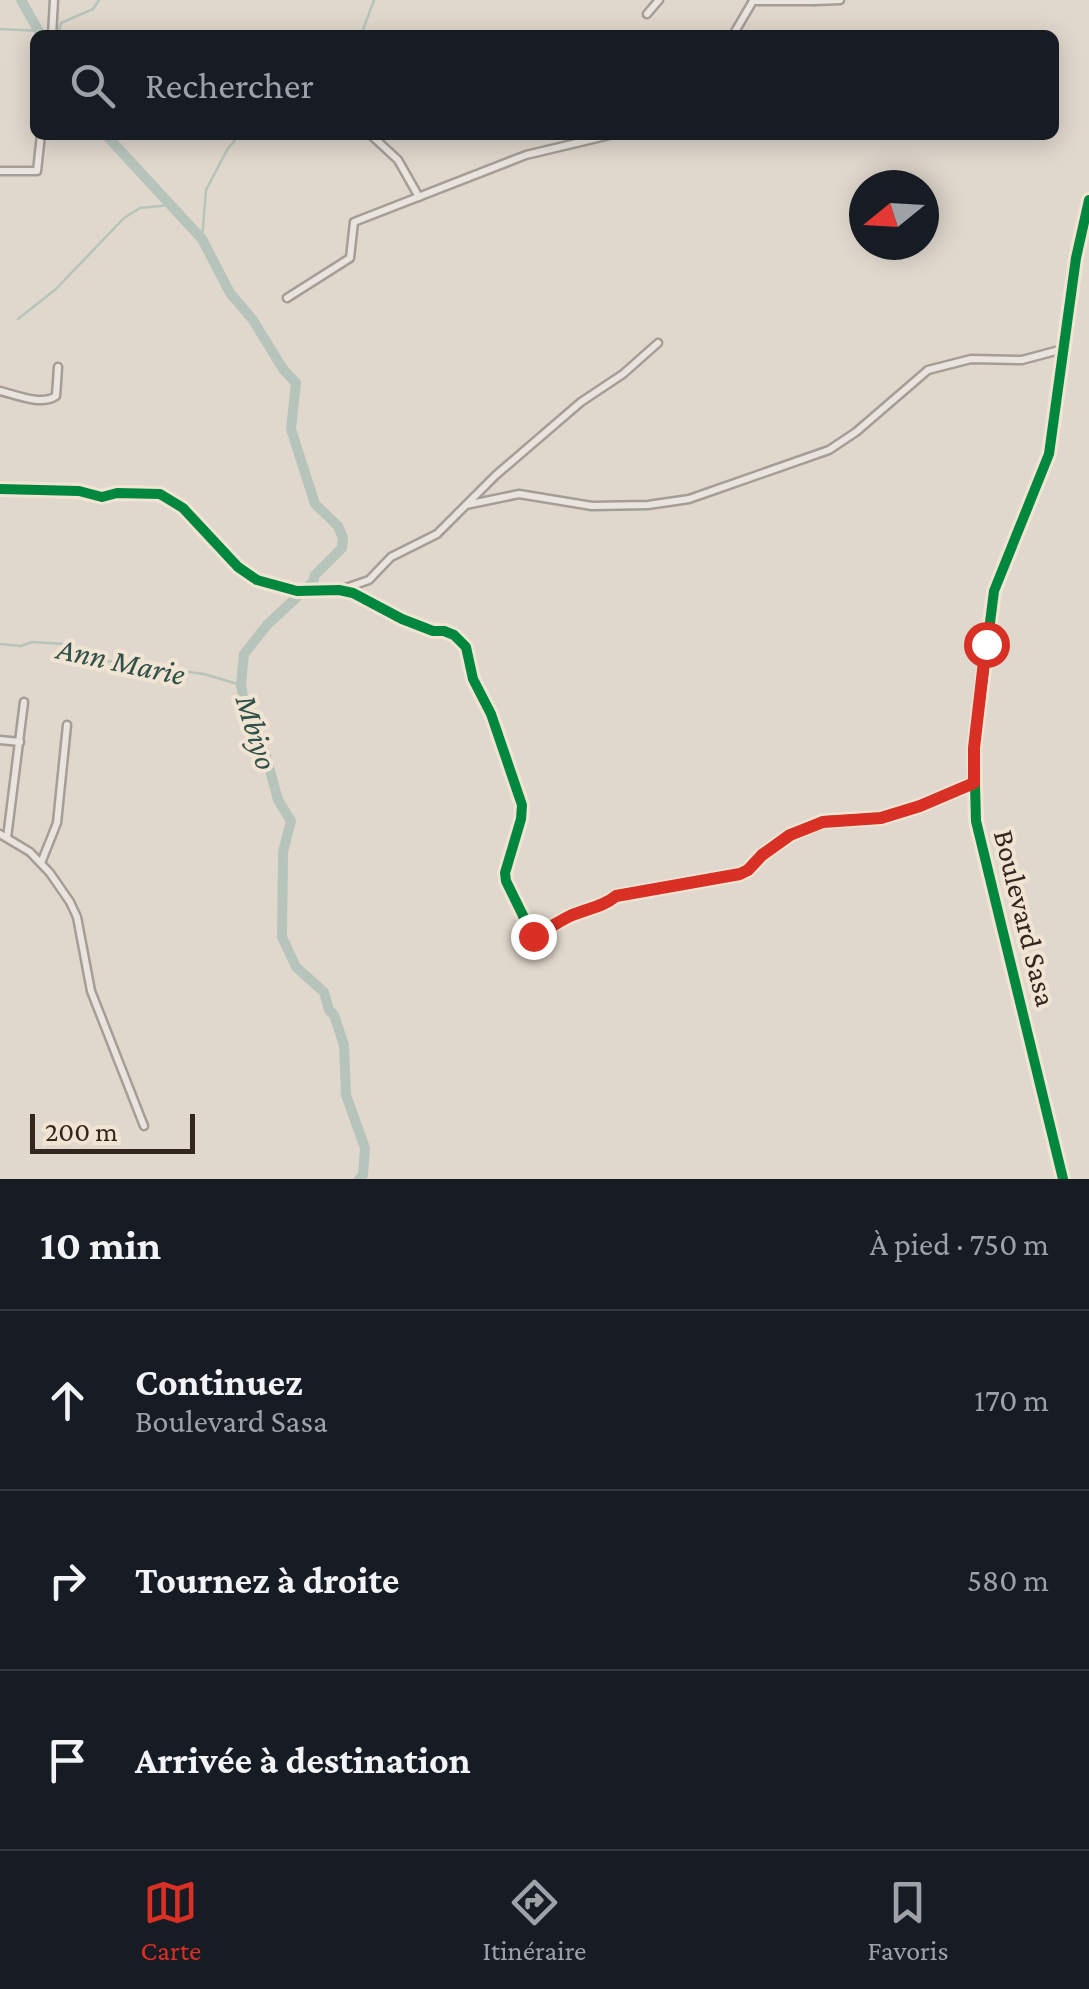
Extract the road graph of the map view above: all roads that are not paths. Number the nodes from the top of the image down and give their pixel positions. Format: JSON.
{"nodes":[{"id":1,"x":54,"y":0,"type":"edge"},
{"id":2,"x":659,"y":0,"type":"edge"},
{"id":3,"x":814,"y":0,"type":"edge"},
{"id":4,"x":840,"y":0,"type":"edge"},
{"id":5,"x":647,"y":14,"type":"dead end"},
{"id":6,"x":52,"y":30,"type":"edge"},
{"id":7,"x":736,"y":30,"type":"edge"},
{"id":8,"x":41,"y":140,"type":"edge"},
{"id":9,"x":376,"y":140,"type":"edge"},
{"id":10,"x":589,"y":140,"type":"edge"},
{"id":11,"x":0,"y":171,"type":"edge"},
{"id":12,"x":419,"y":197,"type":"junction"},
{"id":13,"x":1089,"y":200,"type":"edge"},
{"id":14,"x":287,"y":298,"type":"dead end"},
{"id":15,"x":658,"y":343,"type":"dead end"},
{"id":16,"x":1063,"y":348,"type":"junction"},
{"id":17,"x":58,"y":366,"type":"dead end"},
{"id":18,"x":0,"y":391,"type":"edge"},
{"id":19,"x":0,"y":489,"type":"edge"},
{"id":20,"x":466,"y":505,"type":"junction"},
{"id":21,"x":339,"y":590,"type":"junction"},
{"id":22,"x":24,"y":702,"type":"dead end"},
{"id":23,"x":67,"y":725,"type":"dead end"},
{"id":24,"x":0,"y":740,"type":"edge"},
{"id":25,"x":20,"y":742,"type":"junction"},
{"id":26,"x":974,"y":783,"type":"junction"},
{"id":27,"x":4,"y":836,"type":"edge"},
{"id":28,"x":40,"y":863,"type":"junction"},
{"id":29,"x":144,"y":1126,"type":"dead end"},
{"id":30,"x":1063,"y":1179,"type":"edge"}],
"edges":[{"from":1,"to":6,"type":"street"},
{"from":2,"to":5,"type":"street"},
{"from":3,"to":4,"type":"street"},
{"from":3,"to":7,"type":"street"},
{"from":8,"to":11,"type":"street"},
{"from":9,"to":12,"type":"street"},
{"from":10,"to":12,"type":"street"},
{"from":12,"to":14,"type":"street"},
{"from":13,"to":16,"type":"street","name":"Boulevard Sasa"},
{"from":15,"to":20,"type":"street"},
{"from":16,"to":20,"type":"street"},
{"from":16,"to":26,"type":"street","name":"Boulevard Sasa"},
{"from":17,"to":18,"type":"street"},
{"from":19,"to":21,"type":"street"},
{"from":20,"to":21,"type":"street"},
{"from":21,"to":26,"type":"street"},
{"from":22,"to":25,"type":"street"},
{"from":23,"to":28,"type":"street"},
{"from":24,"to":25,"type":"street"},
{"from":25,"to":27,"type":"street"},
{"from":26,"to":30,"type":"street","name":"Boulevard Sasa"},
{"from":27,"to":28,"type":"street"},
{"from":28,"to":29,"type":"street"}]}
